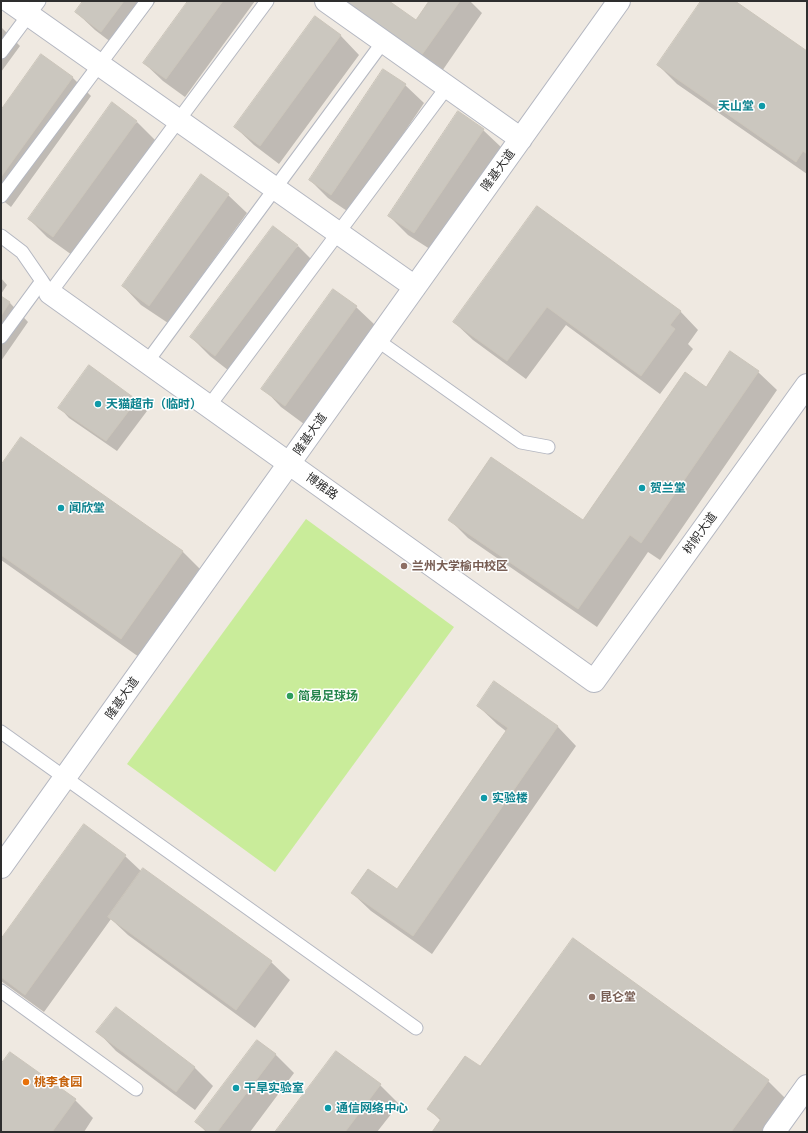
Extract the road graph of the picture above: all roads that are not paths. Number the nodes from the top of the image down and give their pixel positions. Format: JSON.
{"nodes":[{"id":1,"x":9,"y":1,"type":"edge"},
{"id":2,"x":147,"y":1,"type":"edge"},
{"id":3,"x":267,"y":1,"type":"edge"},
{"id":4,"x":326,"y":1,"type":"edge"},
{"id":5,"x":619,"y":1,"type":"edge"},
{"id":6,"x":34,"y":8,"type":"edge"},
{"id":7,"x":383,"y":42,"type":"junction"},
{"id":8,"x":1,"y":52,"type":"edge"},
{"id":9,"x":99,"y":65,"type":"junction"},
{"id":10,"x":447,"y":87,"type":"junction"},
{"id":11,"x":178,"y":120,"type":"junction"},
{"id":12,"x":521,"y":139,"type":"junction"},
{"id":13,"x":275,"y":189,"type":"junction"},
{"id":14,"x":1,"y":196,"type":"edge"},
{"id":15,"x":338,"y":233,"type":"junction"},
{"id":16,"x":1,"y":236,"type":"edge"},
{"id":17,"x":46,"y":287,"type":"junction"},
{"id":18,"x":415,"y":287,"type":"junction"},
{"id":19,"x":1,"y":338,"type":"edge"},
{"id":20,"x":377,"y":340,"type":"junction"},
{"id":21,"x":147,"y":362,"type":"junction"},
{"id":22,"x":807,"y":385,"type":"edge"},
{"id":23,"x":209,"y":406,"type":"junction"},
{"id":24,"x":548,"y":446,"type":"dead end"},
{"id":25,"x":290,"y":463,"type":"junction"},
{"id":26,"x":594,"y":681,"type":"joint"},
{"id":27,"x":1,"y":732,"type":"edge"},
{"id":28,"x":65,"y":777,"type":"junction"},
{"id":29,"x":1,"y":868,"type":"edge"},
{"id":30,"x":1,"y":991,"type":"edge"},
{"id":31,"x":416,"y":1028,"type":"dead end"},
{"id":32,"x":807,"y":1086,"type":"edge"},
{"id":33,"x":136,"y":1089,"type":"dead end"},
{"id":34,"x":774,"y":1132,"type":"edge"}],
"edges":[{"from":1,"to":6,"type":"street"},
{"from":2,"to":9,"type":"lane"},
{"from":3,"to":11,"type":"lane"},
{"from":4,"to":7,"type":"street"},
{"from":5,"to":12,"type":"street","name":"隆基大道"},
{"from":6,"to":8,"type":"lane"},
{"from":6,"to":9,"type":"street"},
{"from":7,"to":10,"type":"street"},
{"from":7,"to":13,"type":"lane"},
{"from":9,"to":11,"type":"street"},
{"from":9,"to":14,"type":"lane"},
{"from":10,"to":12,"type":"street"},
{"from":10,"to":15,"type":"lane"},
{"from":11,"to":13,"type":"street"},
{"from":11,"to":17,"type":"lane"},
{"from":12,"to":18,"type":"street","name":"隆基大道"},
{"from":13,"to":15,"type":"street"},
{"from":13,"to":21,"type":"lane"},
{"from":15,"to":18,"type":"street"},
{"from":15,"to":23,"type":"lane"},
{"from":16,"to":17,"type":"lane"},
{"from":17,"to":19,"type":"lane"},
{"from":17,"to":21,"type":"street","name":"博雅路"},
{"from":18,"to":20,"type":"street","name":"隆基大道"},
{"from":20,"to":24,"type":"lane"},
{"from":20,"to":25,"type":"street","name":"隆基大道"},
{"from":21,"to":23,"type":"street","name":"博雅路"},
{"from":22,"to":26,"type":"street","name":"树帜大道"},
{"from":23,"to":25,"type":"street","name":"博雅路"},
{"from":25,"to":26,"type":"street","name":"博雅路"},
{"from":25,"to":28,"type":"street","name":"隆基大道"},
{"from":27,"to":28,"type":"lane"},
{"from":28,"to":29,"type":"street","name":"隆基大道"},
{"from":28,"to":31,"type":"lane"},
{"from":30,"to":33,"type":"lane"},
{"from":32,"to":34,"type":"street"}]}
